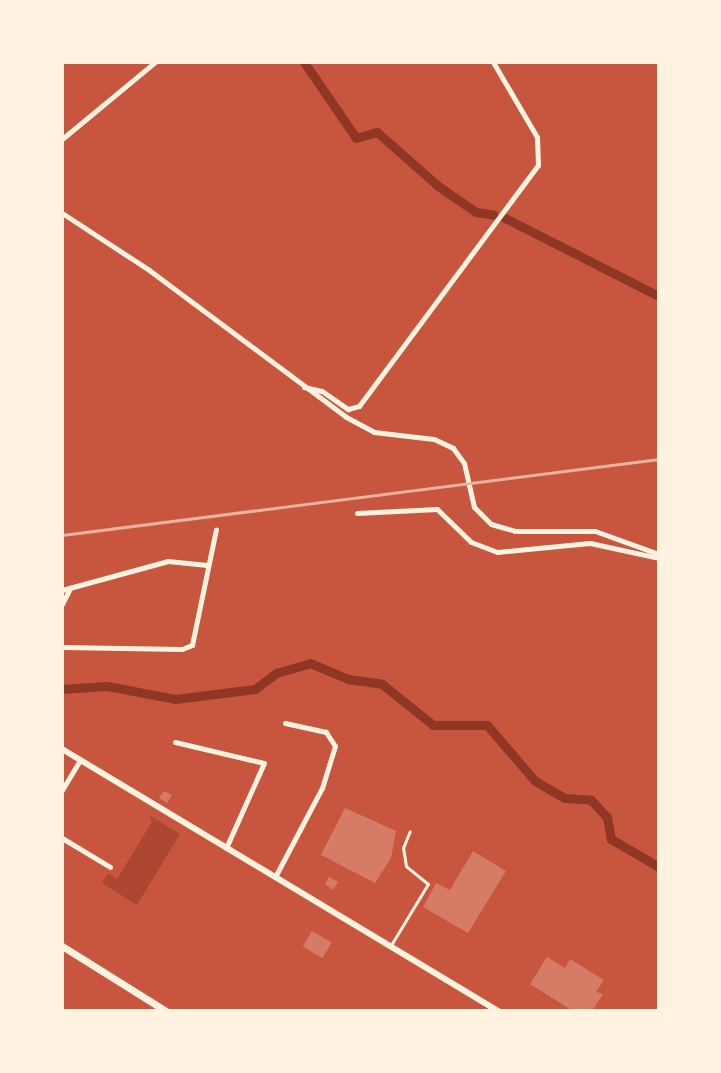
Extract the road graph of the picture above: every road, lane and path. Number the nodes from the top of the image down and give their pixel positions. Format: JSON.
{"nodes":[{"id":1,"x":155,"y":62,"type":"edge"},
{"id":2,"x":493,"y":62,"type":"edge"},
{"id":3,"x":62,"y":139,"type":"edge"},
{"id":4,"x":62,"y":213,"type":"edge"},
{"id":5,"x":303,"y":387,"type":"junction"},
{"id":6,"x":357,"y":513,"type":"dead end"},
{"id":7,"x":216,"y":529,"type":"dead end"},
{"id":8,"x":659,"y":556,"type":"edge"},
{"id":9,"x":207,"y":565,"type":"junction"},
{"id":10,"x":66,"y":590,"type":"edge"},
{"id":11,"x":62,"y":604,"type":"edge"},
{"id":12,"x":62,"y":647,"type":"edge"},
{"id":13,"x":285,"y":723,"type":"dead end"},
{"id":14,"x":175,"y":742,"type":"dead end"},
{"id":15,"x":62,"y":749,"type":"edge"},
{"id":16,"x":80,"y":760,"type":"junction"},
{"id":17,"x":62,"y":790,"type":"edge"},
{"id":18,"x":410,"y":831,"type":"dead end"},
{"id":19,"x":62,"y":838,"type":"edge"},
{"id":20,"x":226,"y":848,"type":"junction"},
{"id":21,"x":110,"y":867,"type":"dead end"},
{"id":22,"x":275,"y":877,"type":"junction"},
{"id":23,"x":62,"y":946,"type":"edge"},
{"id":24,"x":389,"y":948,"type":"junction"},
{"id":25,"x":166,"y":1011,"type":"edge"},
{"id":26,"x":498,"y":1011,"type":"edge"}],
"edges":[{"from":1,"to":3,"type":"street"},
{"from":2,"to":5,"type":"street"},
{"from":4,"to":5,"type":"street"},
{"from":5,"to":8,"type":"street"},
{"from":6,"to":8,"type":"street"},
{"from":7,"to":9,"type":"street"},
{"from":9,"to":10,"type":"street"},
{"from":9,"to":12,"type":"street"},
{"from":10,"to":11,"type":"street"},
{"from":13,"to":22,"type":"street"},
{"from":14,"to":20,"type":"street"},
{"from":15,"to":16,"type":"street"},
{"from":16,"to":17,"type":"street"},
{"from":16,"to":20,"type":"street"},
{"from":18,"to":24,"type":"lane"},
{"from":19,"to":21,"type":"street"},
{"from":20,"to":22,"type":"street"},
{"from":22,"to":24,"type":"street"},
{"from":23,"to":25,"type":"main road"},
{"from":24,"to":26,"type":"street"}]}
